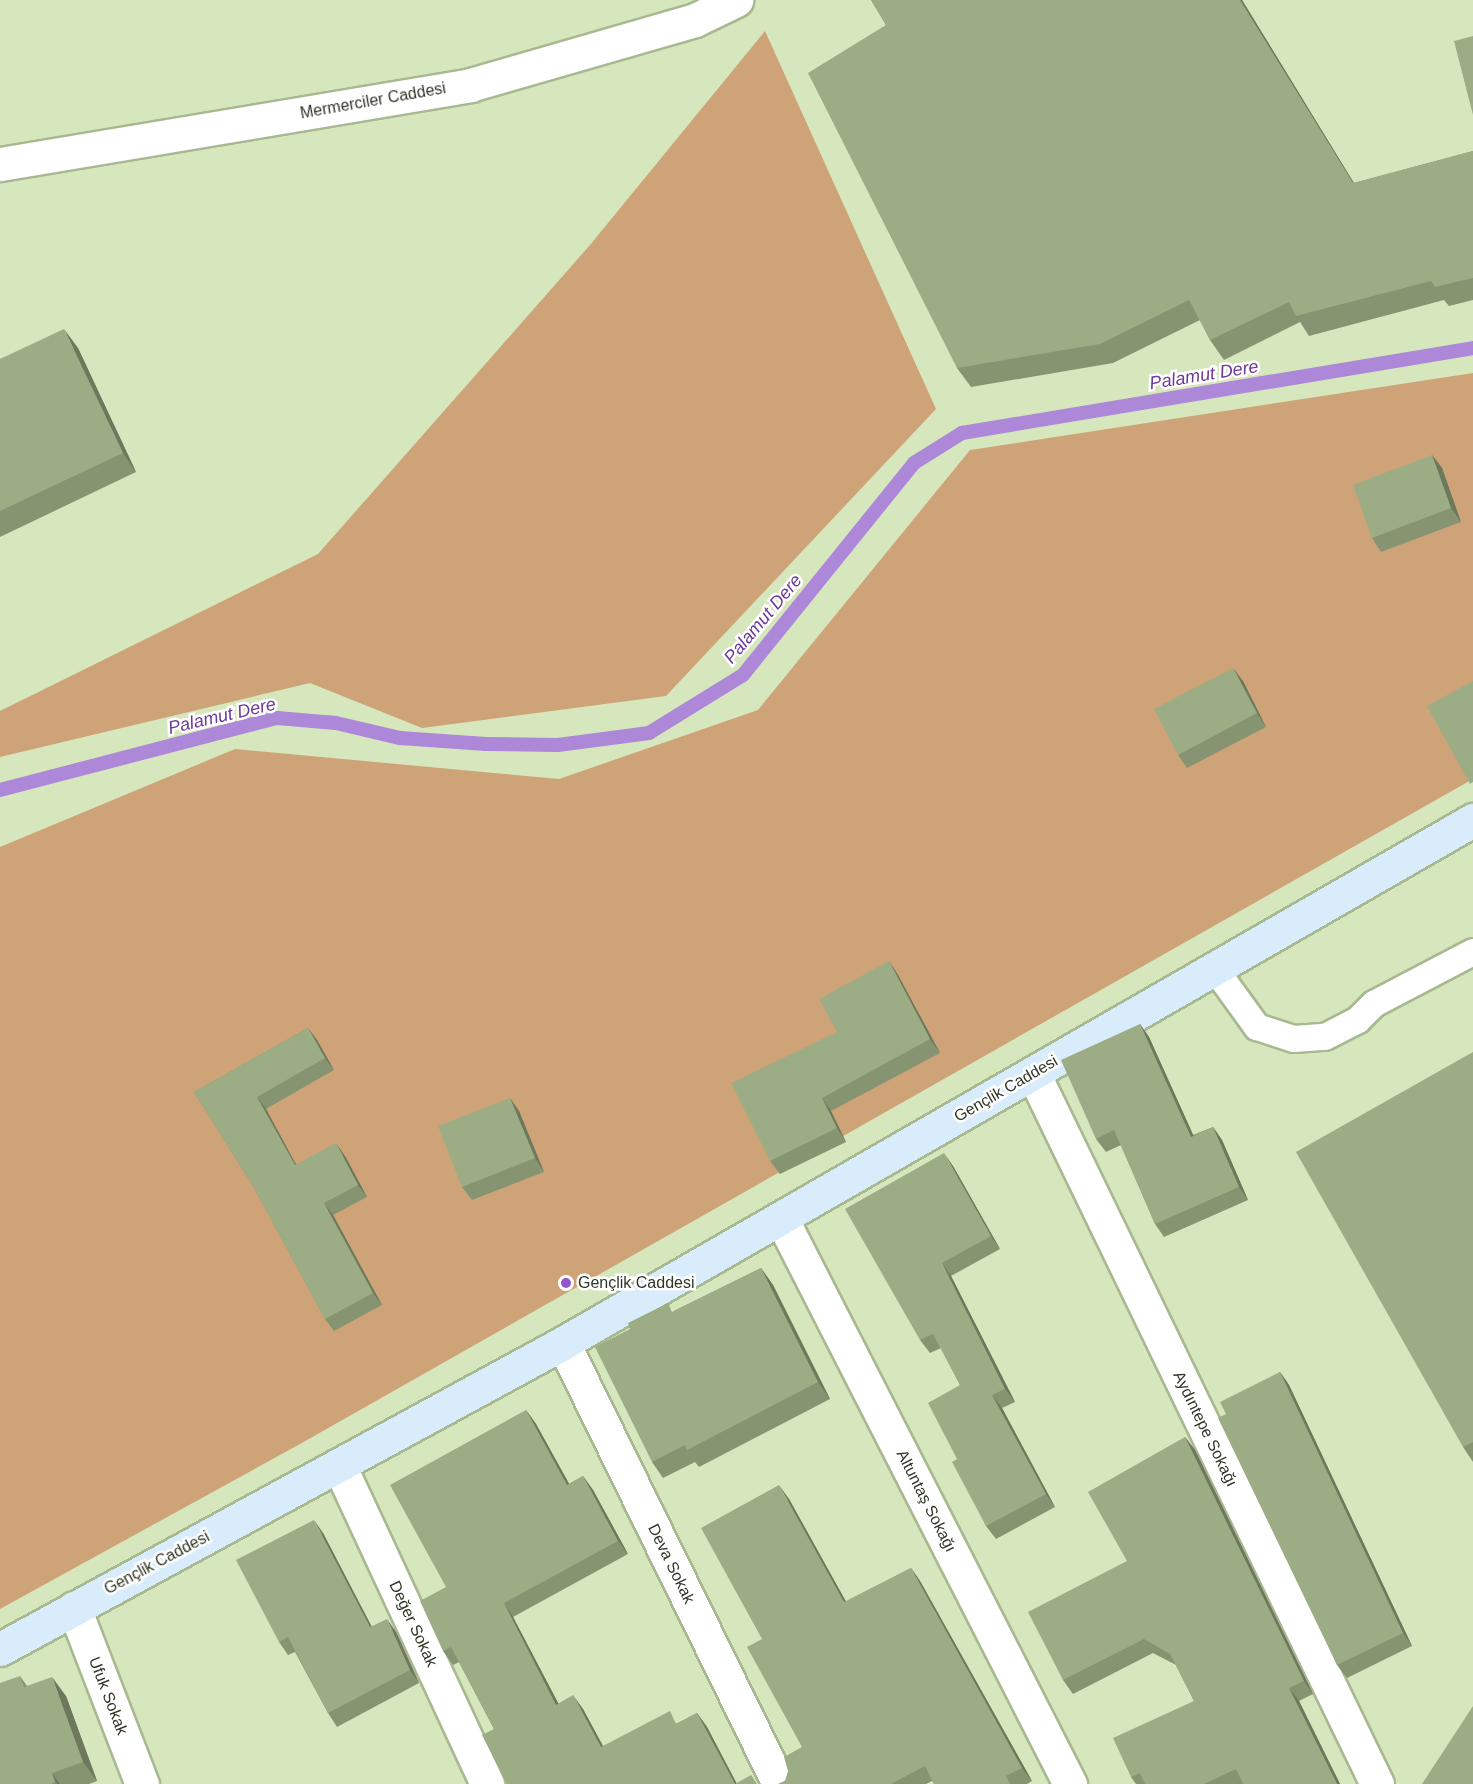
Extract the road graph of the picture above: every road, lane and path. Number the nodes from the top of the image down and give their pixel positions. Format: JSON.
{"nodes":[{"id":1,"x":736,"y":0,"type":"edge"},
{"id":2,"x":693,"y":10,"type":"edge"},
{"id":3,"x":0,"y":164,"type":"edge"},
{"id":4,"x":1473,"y":820,"type":"edge"},
{"id":5,"x":1473,"y":952,"type":"edge"},
{"id":6,"x":1215,"y":969,"type":"junction"},
{"id":7,"x":1032,"y":1074,"type":"junction"},
{"id":8,"x":781,"y":1218,"type":"junction"},
{"id":9,"x":563,"y":1343,"type":"junction"},
{"id":10,"x":339,"y":1464,"type":"junction"},
{"id":11,"x":74,"y":1608,"type":"junction"},
{"id":12,"x":0,"y":1649,"type":"edge"},
{"id":13,"x":142,"y":1784,"type":"edge"},
{"id":14,"x":487,"y":1784,"type":"edge"},
{"id":15,"x":778,"y":1784,"type":"edge"},
{"id":16,"x":1070,"y":1784,"type":"edge"},
{"id":17,"x":1377,"y":1784,"type":"edge"}],
"edges":[{"from":1,"to":2,"type":"street","name":"Mermerciler Caddesi"},
{"from":2,"to":3,"type":"street","name":"Mermerciler Caddesi"},
{"from":4,"to":6,"type":"main road","name":"Gençlik Caddesi"},
{"from":5,"to":6,"type":"lane"},
{"from":6,"to":7,"type":"main road","name":"Gençlik Caddesi"},
{"from":7,"to":8,"type":"main road","name":"Gençlik Caddesi"},
{"from":7,"to":17,"type":"street","name":"Aydıntepe Sokağı"},
{"from":8,"to":9,"type":"main road","name":"Gençlik Caddesi"},
{"from":8,"to":16,"type":"street","name":"Altuntaş Sokağı"},
{"from":9,"to":10,"type":"main road","name":"Gençlik Caddesi"},
{"from":9,"to":15,"type":"street","name":"Deva Sokak"},
{"from":10,"to":11,"type":"main road","name":"Gençlik Caddesi"},
{"from":10,"to":14,"type":"street","name":"Değer Sokak"},
{"from":11,"to":12,"type":"main road","name":"Gençlik Caddesi"},
{"from":11,"to":13,"type":"street","name":"Ufuk Sokak"}]}
